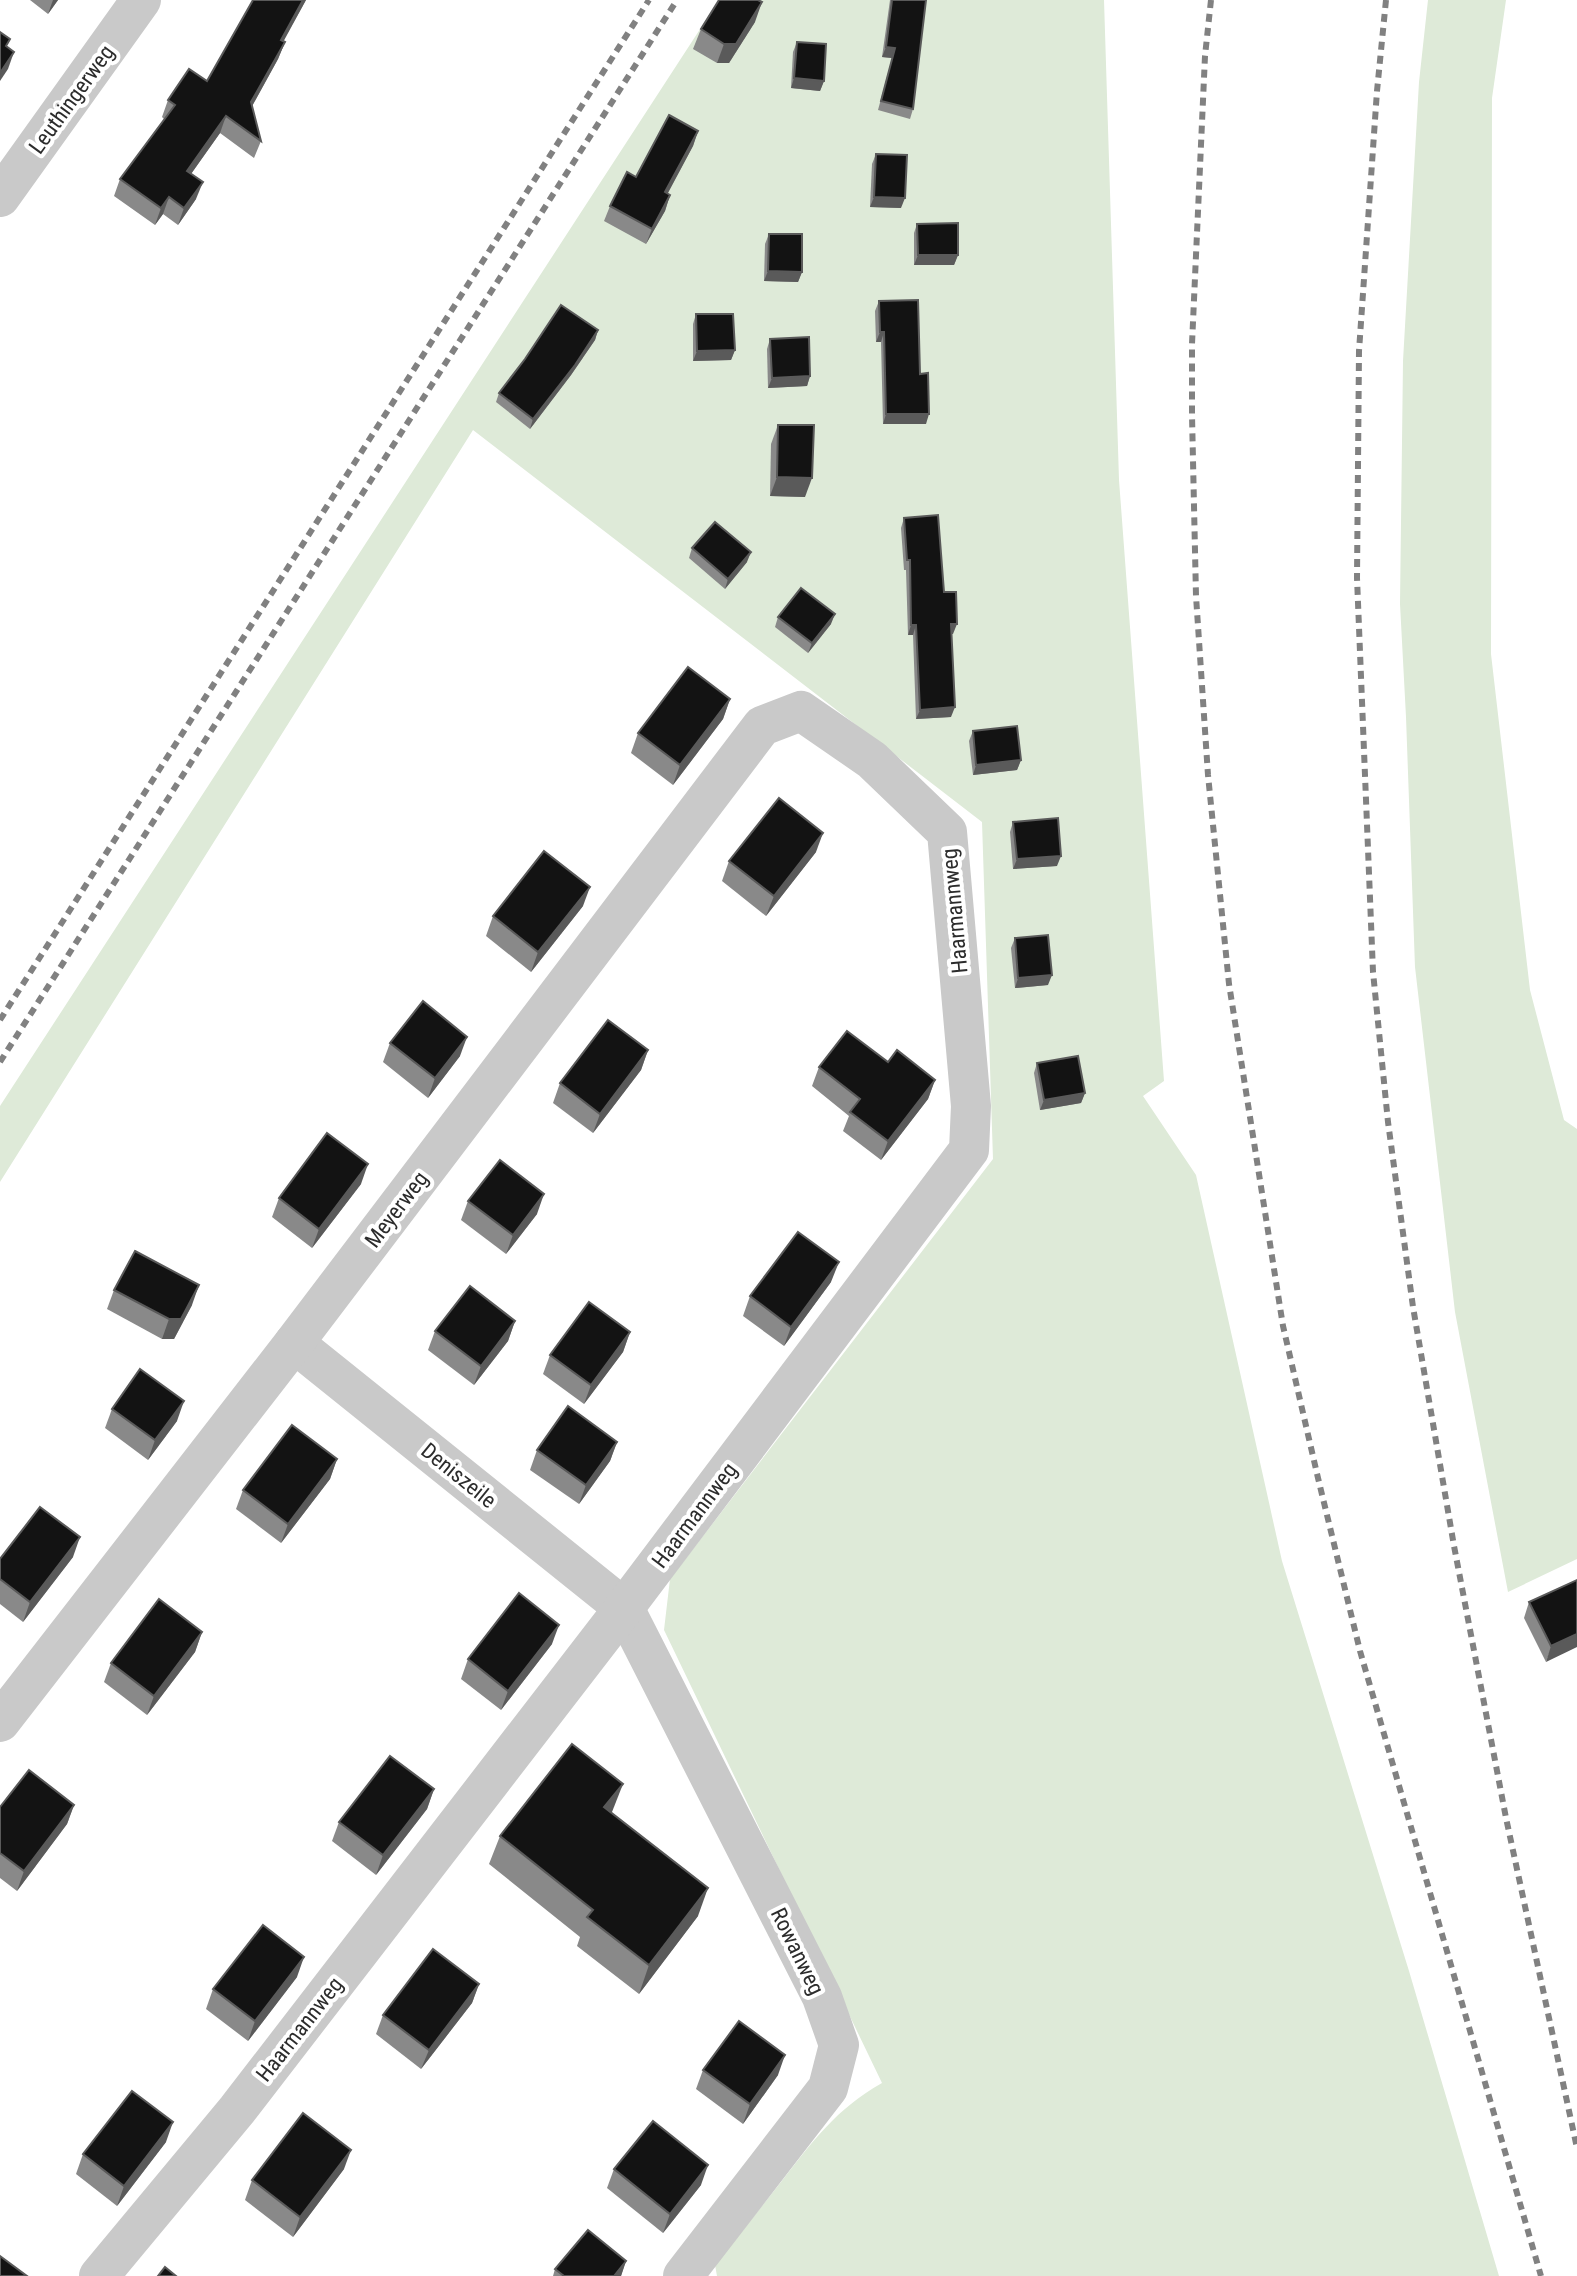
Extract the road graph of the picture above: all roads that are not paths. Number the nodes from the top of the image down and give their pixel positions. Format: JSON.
{"nodes":[{"id":1,"x":141,"y":0,"type":"edge"},
{"id":2,"x":0,"y":197,"type":"edge"},
{"id":3,"x":801,"y":711,"type":"joint"},
{"id":4,"x":294,"y":1343,"type":"junction"},
{"id":5,"x":624,"y":1608,"type":"junction"},
{"id":6,"x":0,"y":1722,"type":"edge"},
{"id":7,"x":99,"y":2276,"type":"edge"},
{"id":8,"x":683,"y":2276,"type":"edge"}],
"edges":[{"from":1,"to":2,"type":"street","name":"Leuthingerweg"},
{"from":3,"to":4,"type":"street","name":"Meyerweg"},
{"from":3,"to":5,"type":"street","name":"Haarmannweg"},
{"from":4,"to":5,"type":"street","name":"Deniszeile"},
{"from":4,"to":6,"type":"street","name":"Meyerweg"},
{"from":5,"to":7,"type":"street","name":"Haarmannweg"},
{"from":5,"to":8,"type":"street","name":"Rowanweg"}]}
